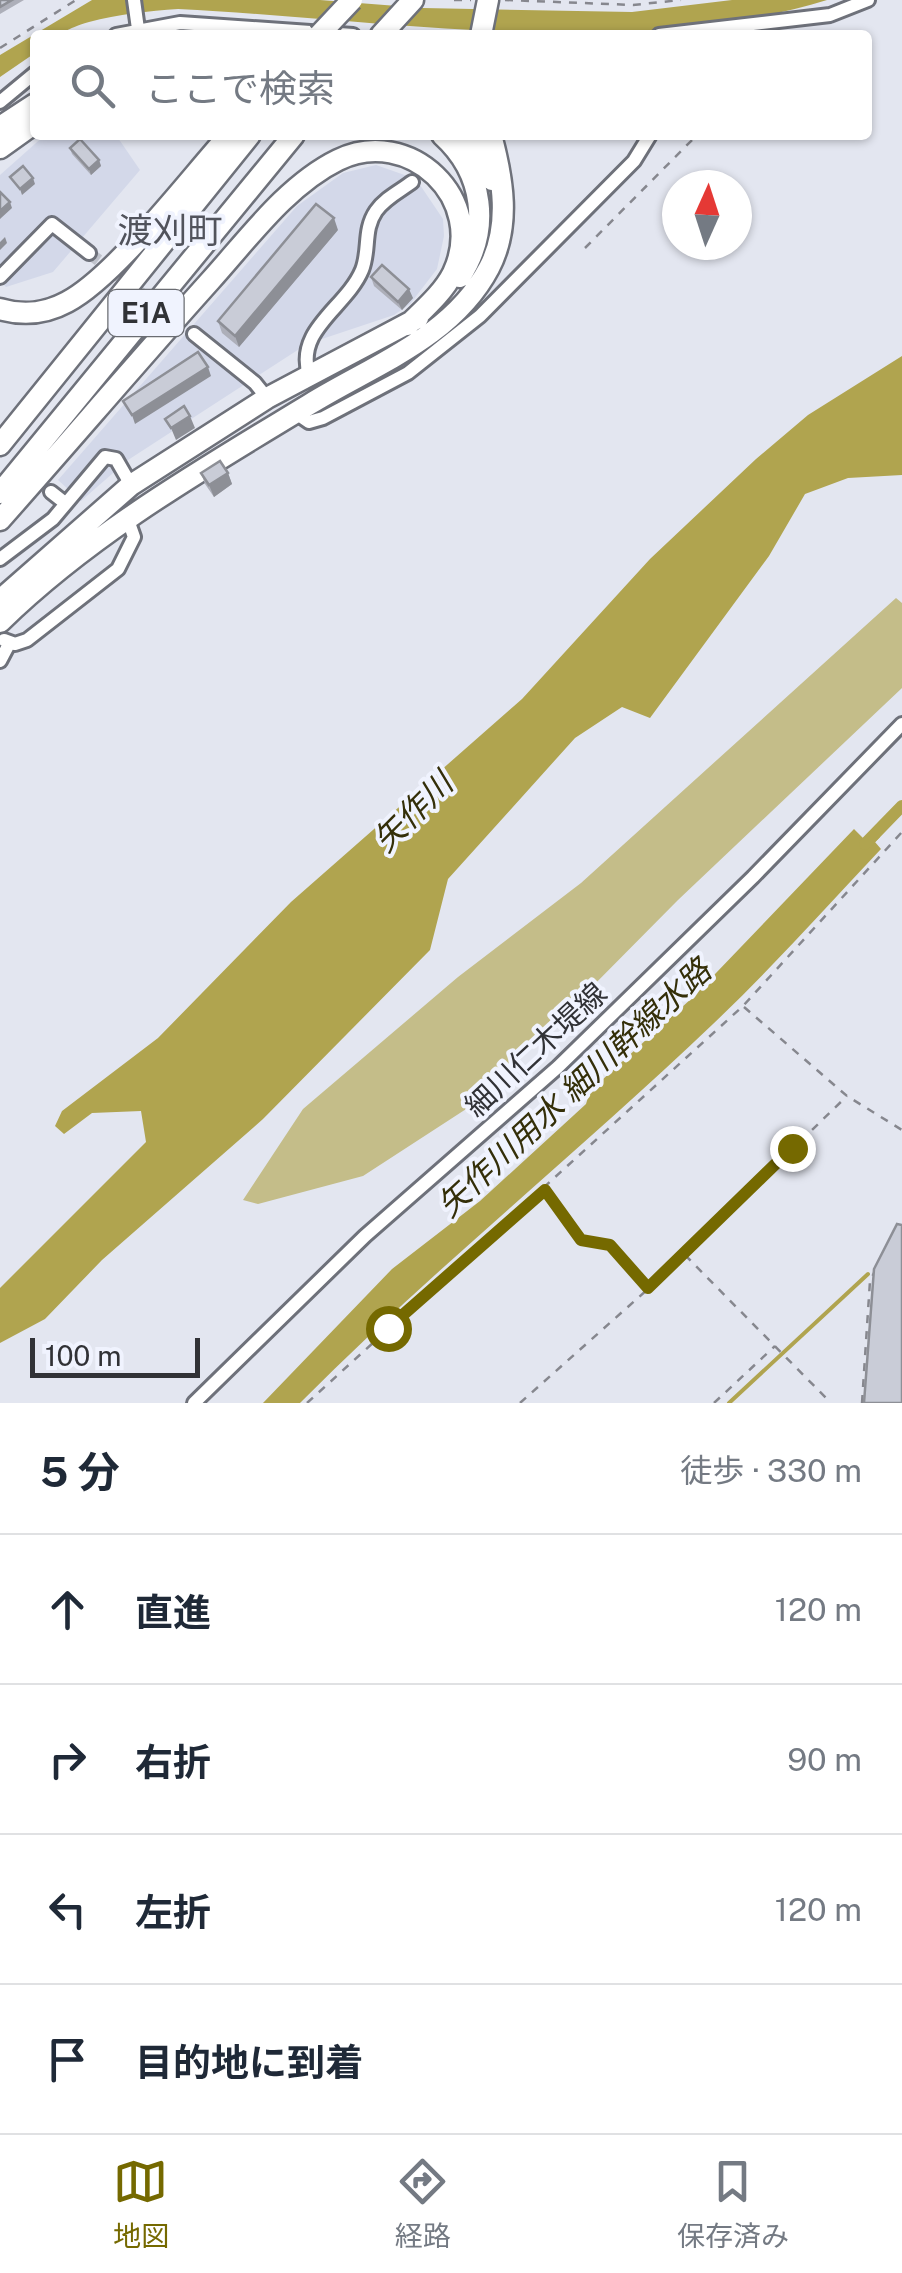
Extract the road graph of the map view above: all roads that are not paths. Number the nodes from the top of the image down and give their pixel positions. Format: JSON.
{"nodes":[{"id":1,"x":134,"y":0,"type":"edge"},
{"id":2,"x":352,"y":0,"type":"edge"},
{"id":3,"x":364,"y":0,"type":"edge"},
{"id":4,"x":413,"y":0,"type":"edge"},
{"id":5,"x":488,"y":0,"type":"edge"},
{"id":6,"x":868,"y":0,"type":"edge"},
{"id":7,"x":138,"y":29,"type":"junction"},
{"id":8,"x":134,"y":30,"type":"edge"},
{"id":9,"x":281,"y":30,"type":"edge"},
{"id":10,"x":325,"y":30,"type":"edge"},
{"id":11,"x":337,"y":30,"type":"edge"},
{"id":12,"x":386,"y":30,"type":"edge"},
{"id":13,"x":483,"y":30,"type":"edge"},
{"id":14,"x":700,"y":30,"type":"edge"},
{"id":15,"x":30,"y":76,"type":"edge"},
{"id":16,"x":0,"y":102,"type":"edge"},
{"id":17,"x":30,"y":107,"type":"edge"},
{"id":18,"x":30,"y":127,"type":"edge"},
{"id":19,"x":0,"y":128,"type":"edge"},
{"id":20,"x":223,"y":140,"type":"edge"},
{"id":21,"x":246,"y":140,"type":"edge"},
{"id":22,"x":290,"y":140,"type":"edge"},
{"id":23,"x":447,"y":140,"type":"edge"},
{"id":24,"x":469,"y":140,"type":"edge"},
{"id":25,"x":492,"y":140,"type":"edge"},
{"id":26,"x":647,"y":140,"type":"edge"},
{"id":27,"x":0,"y":148,"type":"edge"},
{"id":28,"x":412,"y":182,"type":"dead end"},
{"id":29,"x":90,"y":253,"type":"tunnel mouth"},
{"id":30,"x":0,"y":277,"type":"edge"},
{"id":31,"x":472,"y":292,"type":"junction"},
{"id":32,"x":0,"y":310,"type":"edge"},
{"id":33,"x":408,"y":324,"type":"junction"},
{"id":34,"x":194,"y":334,"type":"tunnel mouth"},
{"id":35,"x":309,"y":375,"type":"junction"},
{"id":36,"x":267,"y":398,"type":"junction"},
{"id":37,"x":296,"y":413,"type":"junction"},
{"id":38,"x":0,"y":445,"type":"edge"},
{"id":39,"x":132,"y":484,"type":"junction"},
{"id":40,"x":51,"y":492,"type":"dead end"},
{"id":41,"x":0,"y":494,"type":"edge"},
{"id":42,"x":65,"y":504,"type":"junction"},
{"id":43,"x":0,"y":520,"type":"edge"},
{"id":44,"x":128,"y":520,"type":"junction"},
{"id":45,"x":0,"y":559,"type":"edge"},
{"id":46,"x":0,"y":600,"type":"edge"},
{"id":47,"x":4,"y":635,"type":"edge"},
{"id":48,"x":0,"y":661,"type":"edge"},
{"id":49,"x":902,"y":724,"type":"edge"},
{"id":50,"x":194,"y":1403,"type":"edge"}],
"edges":[{"from":1,"to":7,"type":"street"},
{"from":2,"to":10,"type":"highway","bridge":true},
{"from":3,"to":11,"type":"highway"},
{"from":4,"to":12,"type":"highway"},
{"from":5,"to":13,"type":"highway"},
{"from":6,"to":14,"type":"street"},
{"from":7,"to":8,"type":"street"},
{"from":7,"to":9,"type":"street"},
{"from":15,"to":16,"type":"street"},
{"from":17,"to":19,"type":"highway"},
{"from":18,"to":27,"type":"highway"},
{"from":20,"to":32,"type":"highway"},
{"from":21,"to":38,"type":"highway","number":"E1A"},
{"from":22,"to":41,"type":"highway","number":"E1A"},
{"from":23,"to":33,"type":"highway"},
{"from":24,"to":31,"type":"highway"},
{"from":25,"to":31,"type":"highway"},
{"from":26,"to":37,"type":"street"},
{"from":28,"to":35,"type":"street"},
{"from":29,"to":30,"type":"street"},
{"from":31,"to":37,"type":"highway"},
{"from":33,"to":35,"type":"highway"},
{"from":33,"to":43,"type":"highway"},
{"from":34,"to":36,"type":"street"},
{"from":35,"to":36,"type":"highway"},
{"from":36,"to":39,"type":"highway"},
{"from":37,"to":44,"type":"highway"},
{"from":39,"to":42,"type":"street"},
{"from":39,"to":46,"type":"highway"},
{"from":40,"to":42,"type":"street"},
{"from":42,"to":45,"type":"street"},
{"from":44,"to":47,"type":"highway"},
{"from":44,"to":47,"type":"street"},
{"from":47,"to":48,"type":"street"},
{"from":49,"to":50,"type":"street","name":"細川仁木堤線"}]}
